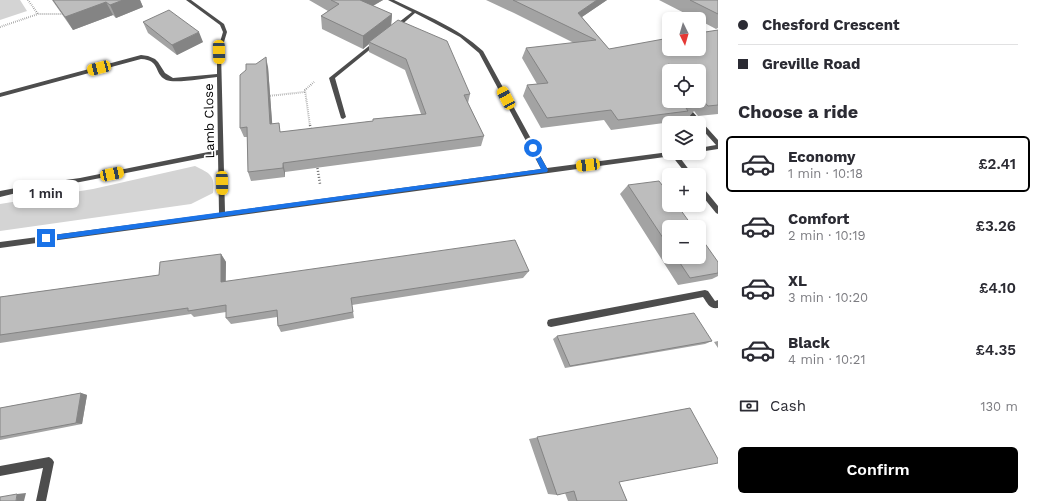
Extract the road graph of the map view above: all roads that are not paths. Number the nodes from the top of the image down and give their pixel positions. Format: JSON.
{"nodes":[{"id":1,"x":188,"y":0,"type":"edge"},
{"id":2,"x":390,"y":0,"type":"edge"},
{"id":3,"x":414,"y":12,"type":"junction"},
{"id":4,"x":390,"y":32,"type":"edge"},
{"id":5,"x":379,"y":41,"type":"edge"},
{"id":6,"x":219,"y":75,"type":"junction"},
{"id":7,"x":0,"y":95,"type":"edge"},
{"id":8,"x":686,"y":108,"type":"edge"},
{"id":9,"x":343,"y":117,"type":"dead end"},
{"id":10,"x":718,"y":144,"type":"edge"},
{"id":11,"x":718,"y":147,"type":"edge"},
{"id":12,"x":706,"y":149,"type":"edge"},
{"id":13,"x":221,"y":152,"type":"junction"},
{"id":14,"x":662,"y":155,"type":"edge"},
{"id":15,"x":678,"y":160,"type":"edge"},
{"id":16,"x":684,"y":168,"type":"edge"},
{"id":17,"x":545,"y":170,"type":"junction"},
{"id":18,"x":0,"y":194,"type":"edge"},
{"id":19,"x":706,"y":196,"type":"edge"},
{"id":20,"x":718,"y":211,"type":"edge"},
{"id":21,"x":222,"y":214,"type":"junction"},
{"id":22,"x":0,"y":245,"type":"edge"},
{"id":23,"x":718,"y":304,"type":"edge"},
{"id":24,"x":551,"y":323,"type":"dead end"},
{"id":25,"x":0,"y":471,"type":"edge"},
{"id":26,"x":41,"y":501,"type":"edge"}],
"edges":[{"from":1,"to":6,"type":"street","name":"Lamb Close"},
{"from":2,"to":3,"type":"street"},
{"from":3,"to":4,"type":"street"},
{"from":3,"to":17,"type":"street"},
{"from":5,"to":9,"type":"street"},
{"from":6,"to":7,"type":"street","name":"Lamb Close"},
{"from":6,"to":13,"type":"street","name":"Lamb Close"},
{"from":8,"to":10,"type":"street"},
{"from":11,"to":12,"type":"street"},
{"from":13,"to":18,"type":"street"},
{"from":13,"to":21,"type":"street","name":"Lamb Close"},
{"from":14,"to":17,"type":"street"},
{"from":15,"to":16,"type":"street"},
{"from":17,"to":21,"type":"street"},
{"from":19,"to":20,"type":"street"},
{"from":21,"to":22,"type":"street"},
{"from":23,"to":24,"type":"street"},
{"from":25,"to":26,"type":"street"}]}
